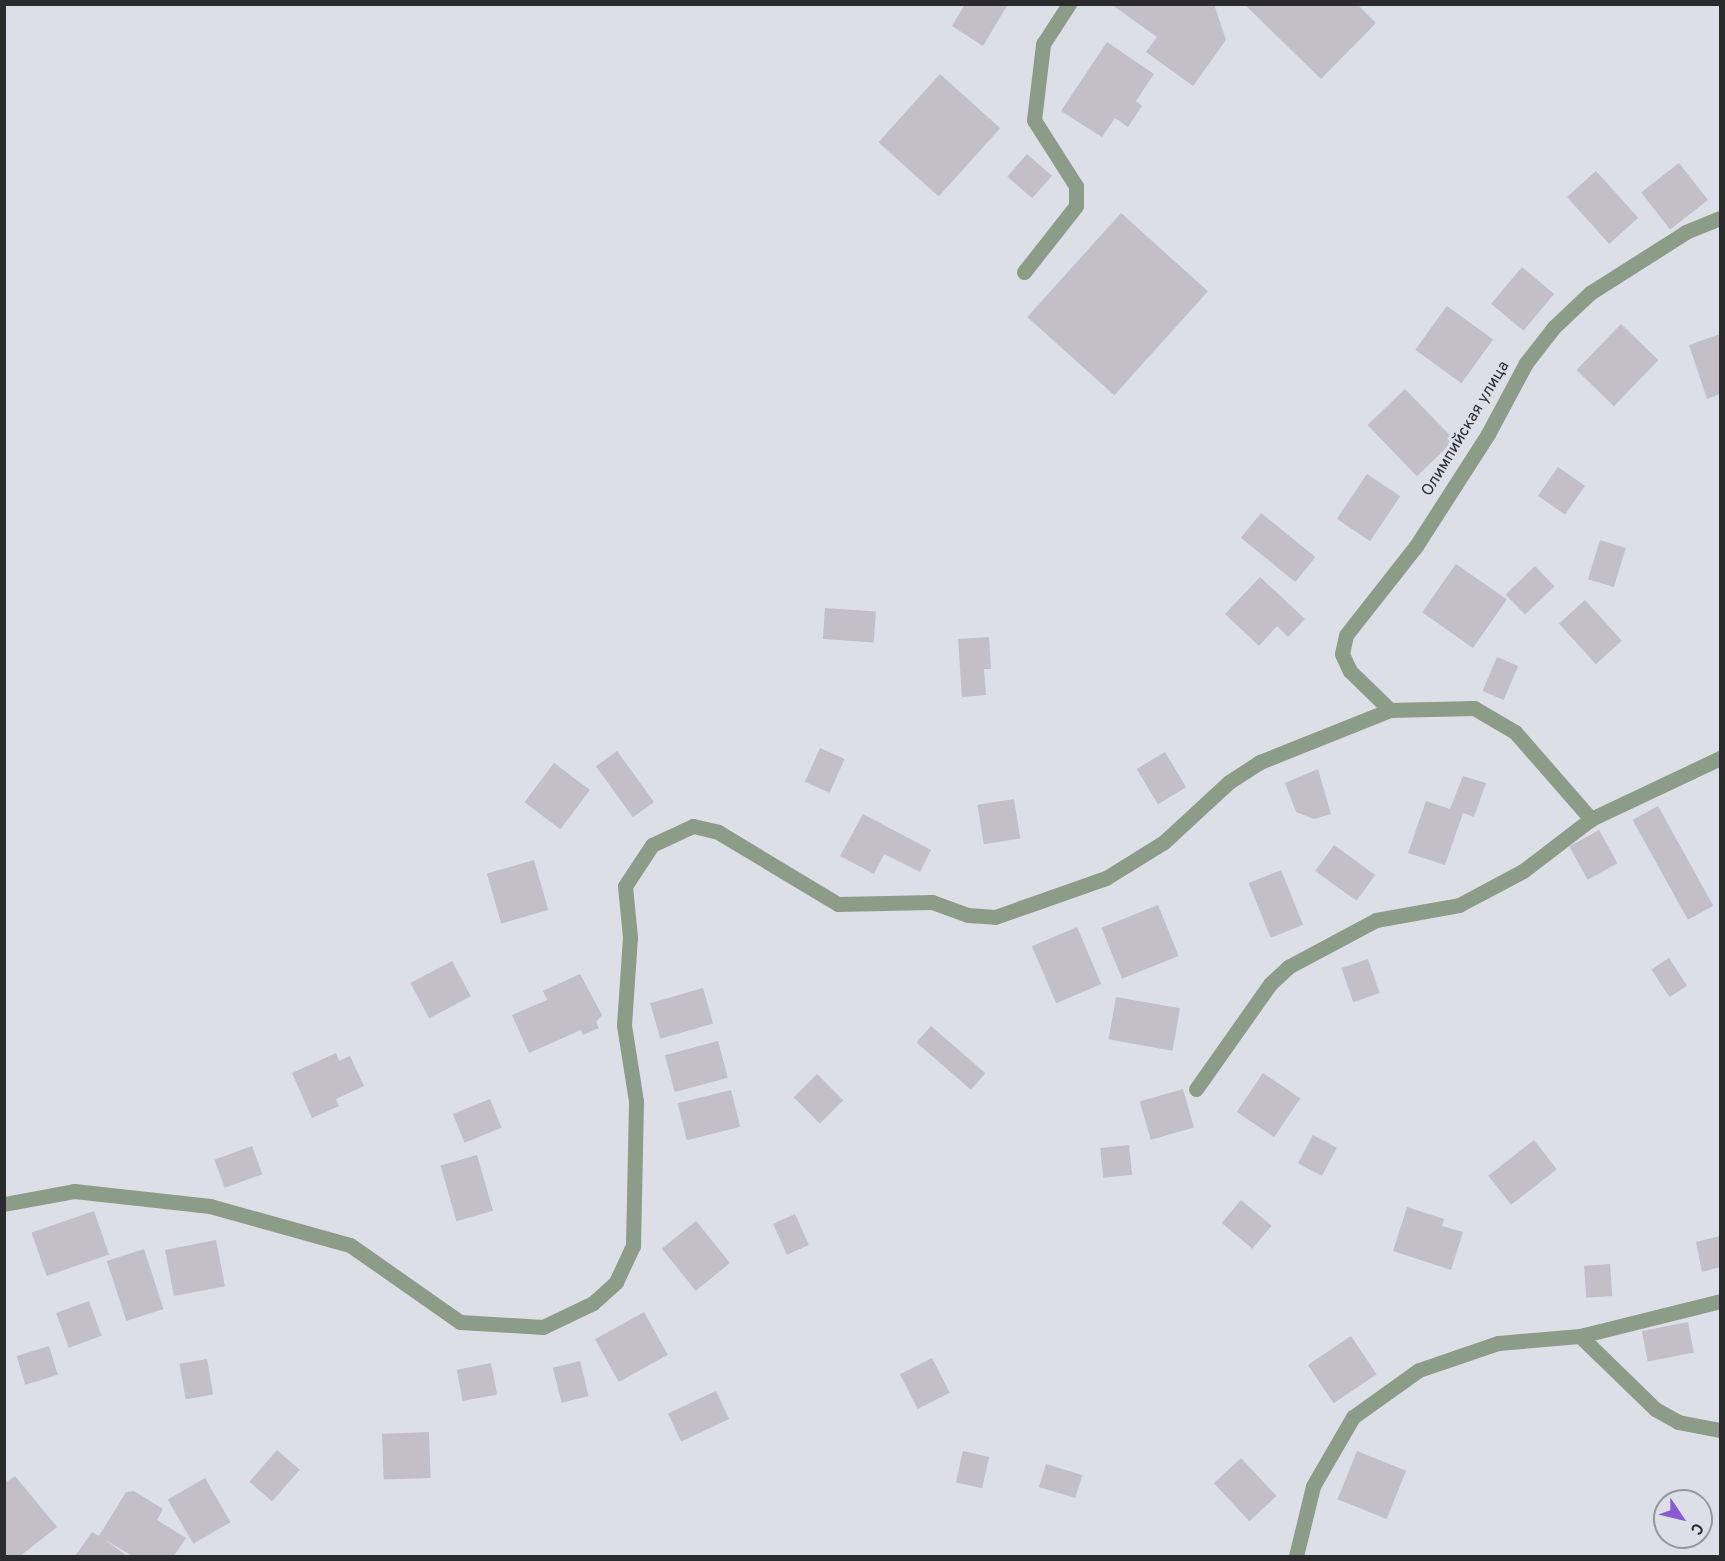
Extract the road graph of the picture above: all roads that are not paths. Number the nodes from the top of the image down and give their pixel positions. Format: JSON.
{"nodes":[{"id":1,"x":1069,"y":4,"type":"edge"},
{"id":2,"x":1720,"y":218,"type":"edge"},
{"id":3,"x":1024,"y":272,"type":"dead end"},
{"id":4,"x":1389,"y":710,"type":"junction"},
{"id":5,"x":1720,"y":758,"type":"edge"},
{"id":6,"x":1591,"y":819,"type":"junction"},
{"id":7,"x":1196,"y":1089,"type":"dead end"},
{"id":8,"x":4,"y":1204,"type":"edge"},
{"id":9,"x":1720,"y":1301,"type":"edge"},
{"id":10,"x":1580,"y":1336,"type":"junction"},
{"id":11,"x":1720,"y":1430,"type":"edge"},
{"id":12,"x":1296,"y":1557,"type":"edge"}],
"edges":[{"from":1,"to":3,"type":"street"},
{"from":2,"to":4,"type":"street","name":"Олимпийская улица"},
{"from":4,"to":6,"type":"street"},
{"from":4,"to":8,"type":"street"},
{"from":5,"to":6,"type":"street"},
{"from":6,"to":7,"type":"street"},
{"from":9,"to":10,"type":"street"},
{"from":10,"to":11,"type":"street"},
{"from":10,"to":12,"type":"street"}]}
